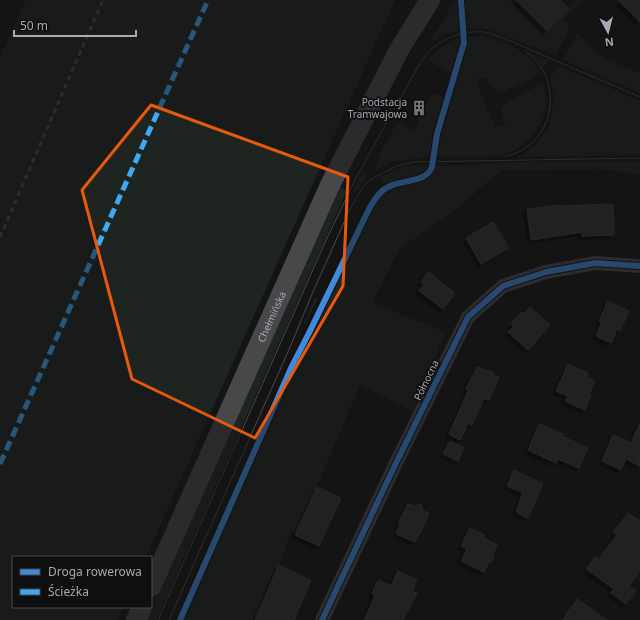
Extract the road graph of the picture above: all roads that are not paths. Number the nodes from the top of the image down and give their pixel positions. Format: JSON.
{"nodes":[{"id":1,"x":419,"y":0,"type":"edge"},
{"id":2,"x":430,"y":0,"type":"edge"},
{"id":3,"x":399,"y":50,"type":"junction"},
{"id":4,"x":640,"y":266,"type":"edge"},
{"id":5,"x":152,"y":585,"type":"edge"},
{"id":6,"x":142,"y":608,"type":"edge"},
{"id":7,"x":136,"y":620,"type":"edge"},
{"id":8,"x":322,"y":620,"type":"edge"}],
"edges":[{"from":1,"to":3,"type":"main road","name":"Chełmińska"},
{"from":2,"to":3,"type":"main road","name":"Chełmińska"},
{"from":3,"to":5,"type":"main road","name":"Chełmińska"},
{"from":4,"to":8,"type":"street","name":"Północna"},
{"from":6,"to":7,"type":"main road"}]}
